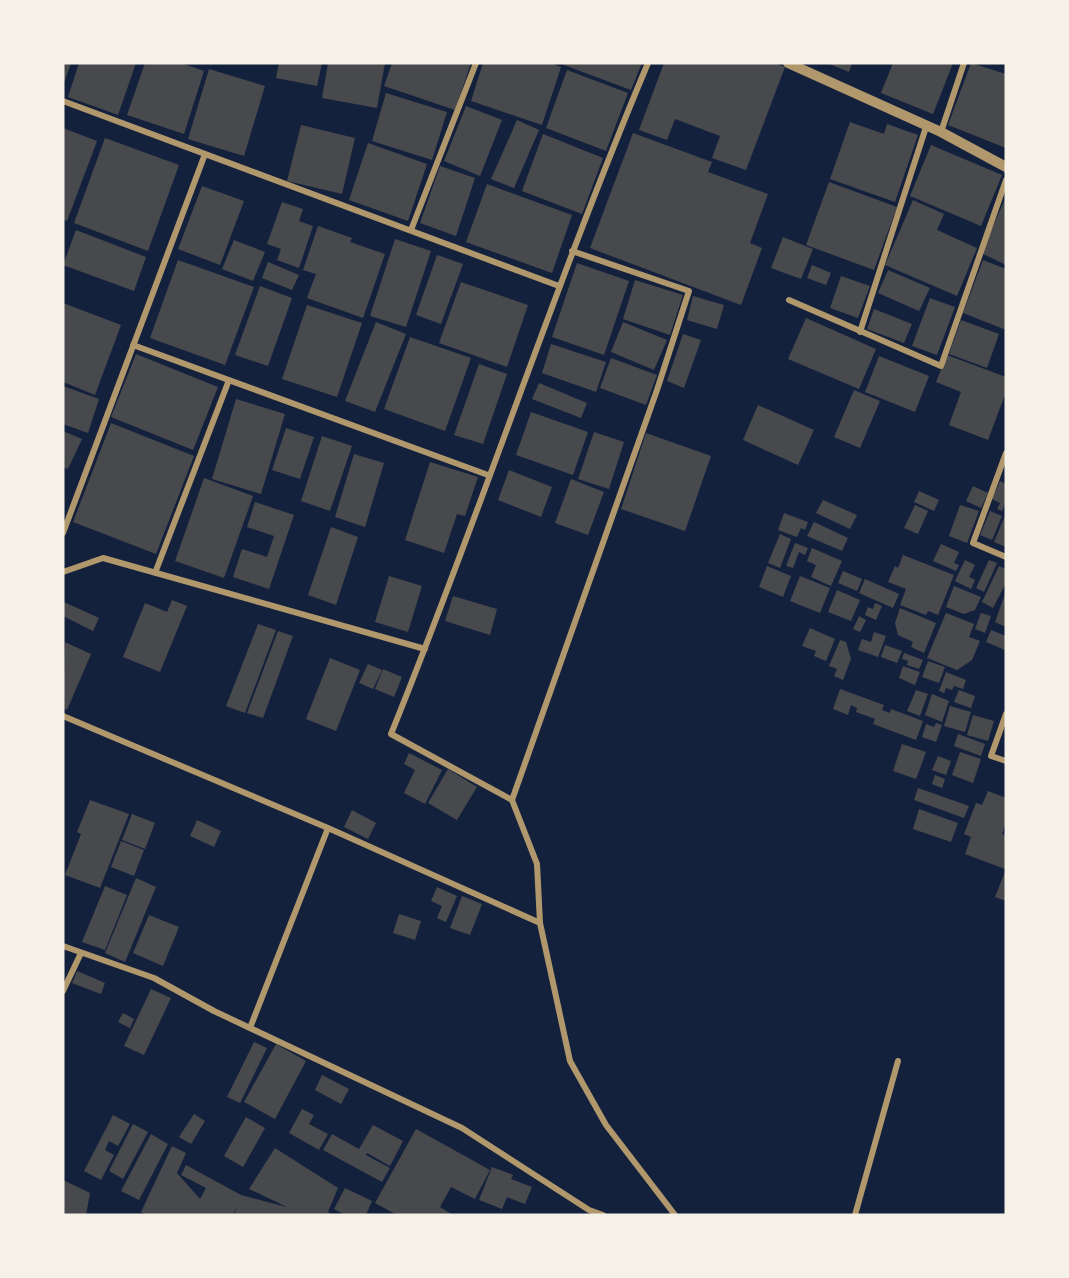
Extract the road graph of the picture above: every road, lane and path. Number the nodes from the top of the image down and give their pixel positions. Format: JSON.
{"nodes":[{"id":1,"x":476,"y":63,"type":"edge"},
{"id":2,"x":648,"y":63,"type":"edge"},
{"id":3,"x":788,"y":63,"type":"edge"},
{"id":4,"x":964,"y":63,"type":"edge"},
{"id":5,"x":63,"y":101,"type":"edge"},
{"id":6,"x":926,"y":127,"type":"junction"},
{"id":7,"x":941,"y":132,"type":"junction"},
{"id":8,"x":206,"y":154,"type":"junction"},
{"id":9,"x":1006,"y":167,"type":"edge"},
{"id":10,"x":1006,"y":180,"type":"edge"},
{"id":11,"x":411,"y":230,"type":"junction"},
{"id":12,"x":572,"y":251,"type":"junction"},
{"id":13,"x":559,"y":286,"type":"junction"},
{"id":14,"x":789,"y":300,"type":"dead end"},
{"id":15,"x":860,"y":332,"type":"junction"},
{"id":16,"x":133,"y":345,"type":"junction"},
{"id":17,"x":229,"y":380,"type":"junction"},
{"id":18,"x":1006,"y":453,"type":"edge"},
{"id":19,"x":488,"y":475,"type":"junction"},
{"id":20,"x":63,"y":533,"type":"edge"},
{"id":21,"x":1006,"y":557,"type":"edge"},
{"id":22,"x":63,"y":572,"type":"edge"},
{"id":23,"x":154,"y":573,"type":"junction"},
{"id":24,"x":425,"y":649,"type":"junction"},
{"id":25,"x":1006,"y":714,"type":"edge"},
{"id":26,"x":63,"y":716,"type":"edge"},
{"id":27,"x":1006,"y":761,"type":"edge"},
{"id":28,"x":512,"y":800,"type":"junction"},
{"id":29,"x":328,"y":828,"type":"junction"},
{"id":30,"x":540,"y":923,"type":"junction"},
{"id":31,"x":63,"y":946,"type":"edge"},
{"id":32,"x":81,"y":952,"type":"junction"},
{"id":33,"x":63,"y":991,"type":"edge"},
{"id":34,"x":250,"y":1028,"type":"junction"},
{"id":35,"x":898,"y":1061,"type":"dead end"},
{"id":36,"x":603,"y":1215,"type":"edge"},
{"id":37,"x":675,"y":1215,"type":"edge"},
{"id":38,"x":855,"y":1215,"type":"edge"}],
"edges":[{"from":1,"to":11,"type":"street"},
{"from":2,"to":12,"type":"street"},
{"from":3,"to":6,"type":"street"},
{"from":4,"to":7,"type":"street"},
{"from":5,"to":8,"type":"street"},
{"from":6,"to":7,"type":"street"},
{"from":6,"to":15,"type":"street"},
{"from":7,"to":9,"type":"street"},
{"from":8,"to":11,"type":"street"},
{"from":8,"to":16,"type":"street"},
{"from":10,"to":15,"type":"street"},
{"from":11,"to":13,"type":"street"},
{"from":12,"to":13,"type":"street"},
{"from":12,"to":28,"type":"street"},
{"from":13,"to":19,"type":"street"},
{"from":14,"to":15,"type":"street"},
{"from":16,"to":17,"type":"street"},
{"from":16,"to":20,"type":"street"},
{"from":17,"to":19,"type":"street"},
{"from":17,"to":23,"type":"street"},
{"from":18,"to":21,"type":"street"},
{"from":19,"to":24,"type":"street"},
{"from":22,"to":23,"type":"street"},
{"from":23,"to":24,"type":"street"},
{"from":24,"to":28,"type":"street"},
{"from":25,"to":27,"type":"street"},
{"from":26,"to":29,"type":"street"},
{"from":28,"to":30,"type":"street"},
{"from":29,"to":30,"type":"street"},
{"from":29,"to":34,"type":"street"},
{"from":30,"to":37,"type":"street"},
{"from":31,"to":32,"type":"street"},
{"from":32,"to":33,"type":"street"},
{"from":32,"to":34,"type":"street"},
{"from":34,"to":36,"type":"street"},
{"from":35,"to":38,"type":"street"}]}
